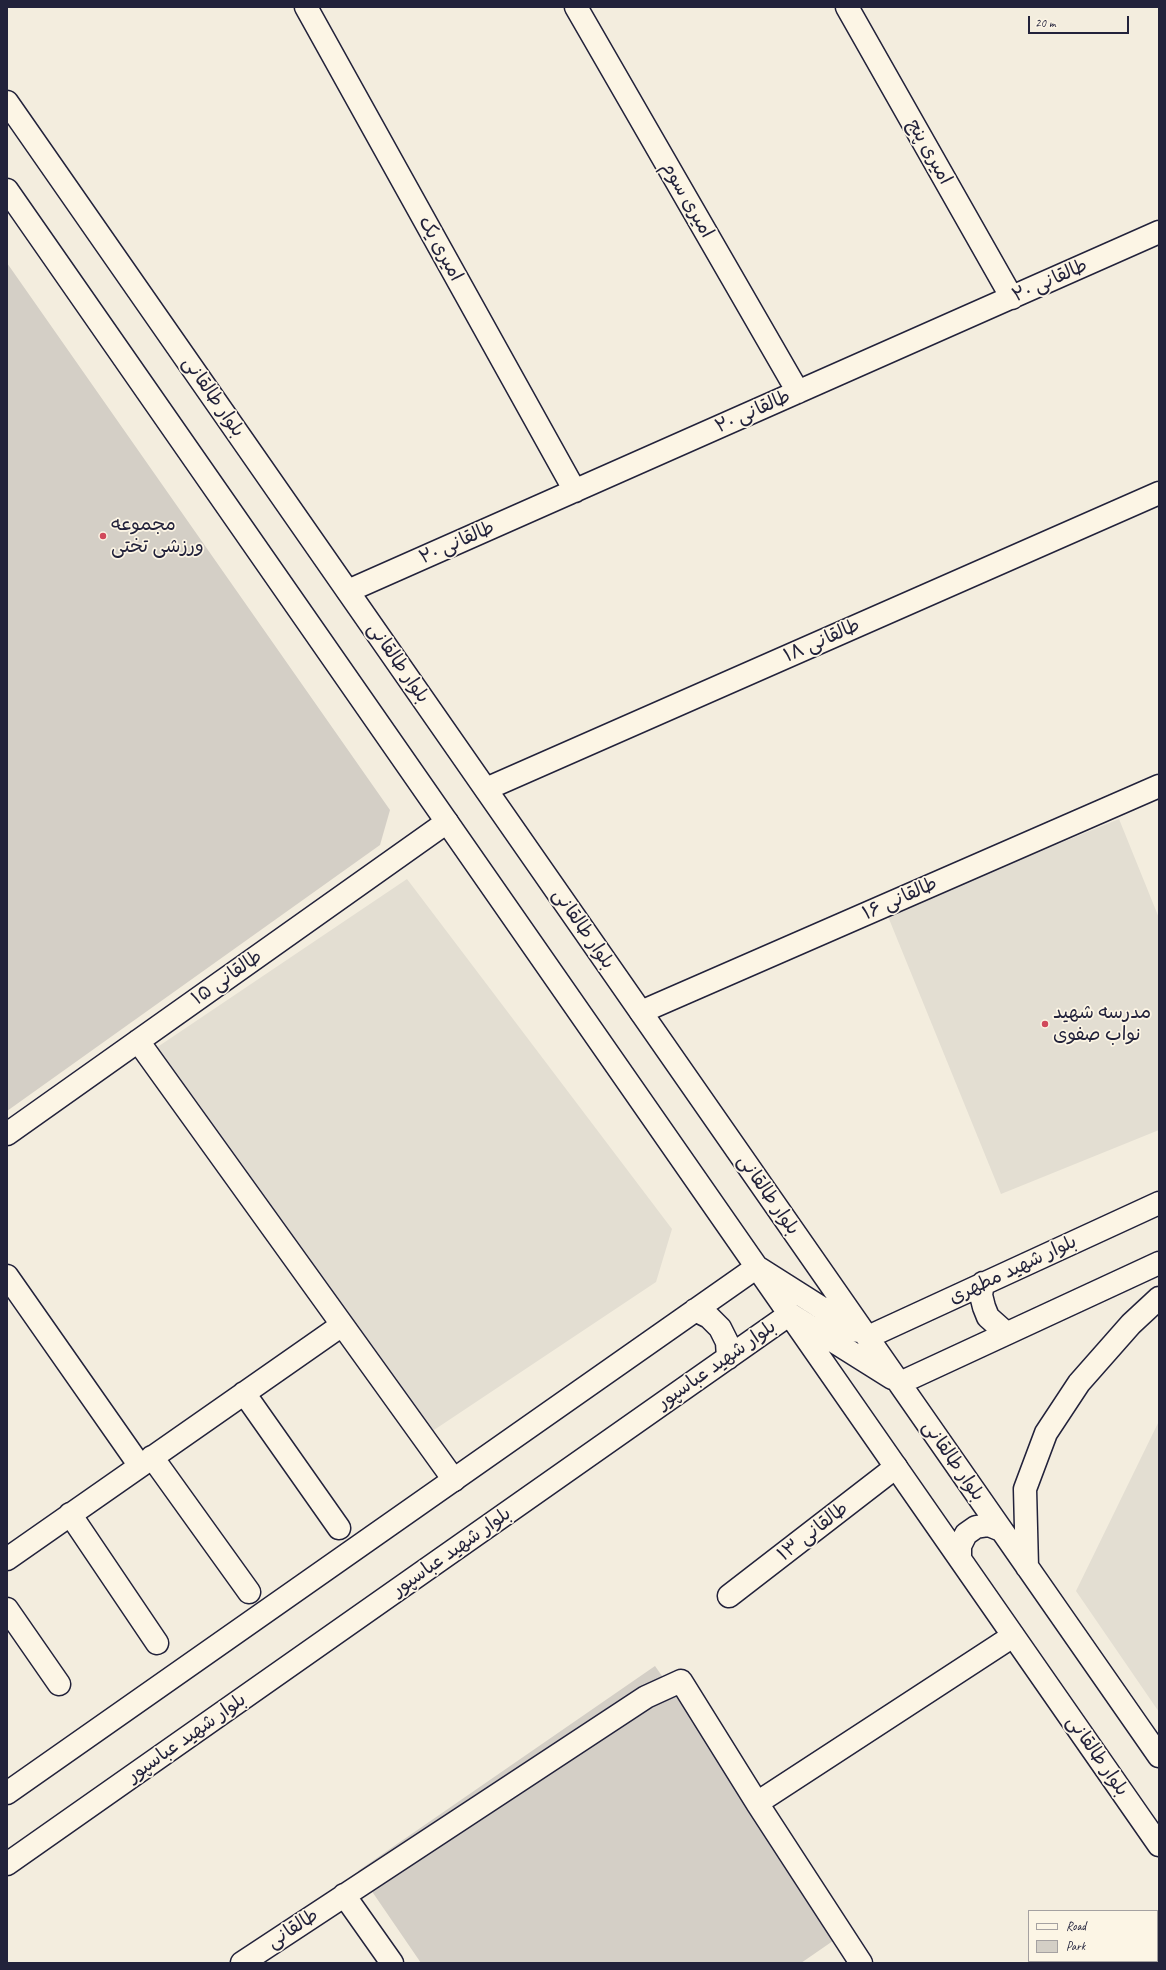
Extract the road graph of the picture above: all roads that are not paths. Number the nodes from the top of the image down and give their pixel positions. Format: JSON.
{"nodes":[{"id":1,"x":306,"y":7,"type":"edge"},
{"id":2,"x":576,"y":7,"type":"edge"},
{"id":3,"x":847,"y":7,"type":"edge"},
{"id":4,"x":7,"y":102,"type":"edge"},
{"id":5,"x":7,"y":190,"type":"edge"},
{"id":6,"x":1159,"y":232,"type":"edge"},
{"id":7,"x":1012,"y":298,"type":"junction"},
{"id":8,"x":798,"y":392,"type":"junction"},
{"id":9,"x":575,"y":491,"type":"junction"},
{"id":10,"x":1159,"y":493,"type":"edge"},
{"id":11,"x":348,"y":591,"type":"junction"},
{"id":12,"x":1159,"y":786,"type":"edge"},
{"id":13,"x":486,"y":790,"type":"junction"},
{"id":14,"x":447,"y":822,"type":"junction"},
{"id":15,"x":641,"y":1012,"type":"junction"},
{"id":16,"x":138,"y":1042,"type":"junction"},
{"id":17,"x":7,"y":1134,"type":"edge"},
{"id":18,"x":1159,"y":1203,"type":"edge"},
{"id":19,"x":1159,"y":1263,"type":"edge"},
{"id":20,"x":757,"y":1266,"type":"junction"},
{"id":21,"x":7,"y":1276,"type":"edge"},
{"id":22,"x":983,"y":1283,"type":"junction"},
{"id":23,"x":1159,"y":1298,"type":"edge"},
{"id":24,"x":695,"y":1310,"type":"junction"},
{"id":25,"x":790,"y":1314,"type":"junction"},
{"id":26,"x":342,"y":1325,"type":"junction"},
{"id":27,"x":1006,"y":1333,"type":"junction"},
{"id":28,"x":868,"y":1337,"type":"junction"},
{"id":29,"x":728,"y":1358,"type":"junction"},
{"id":30,"x":900,"y":1383,"type":"junction"},
{"id":31,"x":244,"y":1393,"type":"junction"},
{"id":32,"x":146,"y":1461,"type":"junction"},
{"id":33,"x":896,"y":1467,"type":"junction"},
{"id":34,"x":454,"y":1480,"type":"junction"},
{"id":35,"x":70,"y":1514,"type":"junction"},
{"id":36,"x":339,"y":1528,"type":"dead end"},
{"id":37,"x":1001,"y":1530,"type":"junction"},
{"id":38,"x":7,"y":1559,"type":"edge"},
{"id":39,"x":960,"y":1559,"type":"junction"},
{"id":40,"x":1027,"y":1567,"type":"junction"},
{"id":41,"x":249,"y":1592,"type":"dead end"},
{"id":42,"x":729,"y":1596,"type":"dead end"},
{"id":43,"x":7,"y":1609,"type":"edge"},
{"id":44,"x":1013,"y":1636,"type":"junction"},
{"id":45,"x":157,"y":1643,"type":"dead end"},
{"id":46,"x":59,"y":1684,"type":"dead end"},
{"id":47,"x":1159,"y":1756,"type":"edge"},
{"id":48,"x":7,"y":1793,"type":"edge"},
{"id":49,"x":757,"y":1803,"type":"junction"},
{"id":50,"x":1159,"y":1845,"type":"edge"},
{"id":51,"x":7,"y":1864,"type":"edge"},
{"id":52,"x":344,"y":1895,"type":"junction"},
{"id":53,"x":242,"y":1963,"type":"edge"},
{"id":54,"x":392,"y":1963,"type":"edge"},
{"id":55,"x":860,"y":1963,"type":"edge"}],
"edges":[{"from":1,"to":9,"type":"main road","name":"امیری یک"},
{"from":2,"to":8,"type":"main road","name":"امیری سوم"},
{"from":3,"to":7,"type":"main road","name":"امیری پنج"},
{"from":4,"to":11,"type":"main road","name":"بلوار طالقانی"},
{"from":5,"to":14,"type":"main road","name":"بلوار طالقانی"},
{"from":6,"to":7,"type":"main road","name":"طالقانی ۲۰"},
{"from":7,"to":8,"type":"main road","name":"طالقانی ۲۰"},
{"from":8,"to":9,"type":"main road","name":"طالقانی ۲۰"},
{"from":9,"to":11,"type":"main road","name":"طالقانی ۲۰"},
{"from":10,"to":13,"type":"main road","name":"طالقانی ۱۸"},
{"from":11,"to":13,"type":"main road","name":"بلوار طالقانی"},
{"from":12,"to":15,"type":"main road","name":"طالقانی ۱۶"},
{"from":13,"to":15,"type":"main road","name":"بلوار طالقانی"},
{"from":14,"to":16,"type":"main road","name":"طالقانی ۱۵"},
{"from":14,"to":20,"type":"main road","name":"بلوار طالقانی"},
{"from":15,"to":28,"type":"main road","name":"بلوار طالقانی"},
{"from":16,"to":17,"type":"main road","name":"طالقانی ۱۵"},
{"from":16,"to":26,"type":"main road"},
{"from":18,"to":22,"type":"main road","name":"بلوار شهید مطهری"},
{"from":19,"to":27,"type":"main road"},
{"from":20,"to":24,"type":"main road"},
{"from":20,"to":25,"type":"main road","name":"بلوار طالقانی"},
{"from":20,"to":28,"type":"main road"},
{"from":21,"to":32,"type":"main road"},
{"from":22,"to":27,"type":"main road"},
{"from":22,"to":28,"type":"main road","name":"بلوار شهید مطهری"},
{"from":23,"to":40,"type":"main road"},
{"from":24,"to":29,"type":"main road"},
{"from":24,"to":34,"type":"main road"},
{"from":25,"to":29,"type":"main road","name":"بلوار شهید عباسپور"},
{"from":25,"to":30,"type":"main road","name":"بلوار شهید عباسپور"},
{"from":25,"to":33,"type":"main road","name":"بلوار طالقانی"},
{"from":26,"to":31,"type":"main road"},
{"from":26,"to":34,"type":"main road"},
{"from":27,"to":30,"type":"main road"},
{"from":28,"to":30,"type":"main road","name":"بلوار طالقانی"},
{"from":29,"to":51,"type":"main road","name":"بلوار شهید عباسپور"},
{"from":30,"to":37,"type":"main road","name":"بلوار طالقانی"},
{"from":31,"to":32,"type":"main road"},
{"from":31,"to":36,"type":"main road"},
{"from":32,"to":35,"type":"main road"},
{"from":32,"to":41,"type":"main road"},
{"from":33,"to":39,"type":"main road","name":"بلوار طالقانی"},
{"from":33,"to":42,"type":"main road","name":"طالقانی ۱۳"},
{"from":34,"to":48,"type":"main road"},
{"from":35,"to":38,"type":"main road"},
{"from":35,"to":45,"type":"main road"},
{"from":37,"to":39,"type":"main road"},
{"from":37,"to":40,"type":"main road","name":"بلوار طالقانی"},
{"from":39,"to":44,"type":"main road","name":"بلوار طالقانی"},
{"from":40,"to":47,"type":"main road","name":"بلوار طالقانی"},
{"from":43,"to":46,"type":"main road"},
{"from":44,"to":49,"type":"main road"},
{"from":44,"to":50,"type":"main road","name":"بلوار طالقانی"},
{"from":49,"to":52,"type":"main road","name":"طالقانی"},
{"from":49,"to":55,"type":"main road"},
{"from":52,"to":53,"type":"main road","name":"طالقانی"},
{"from":52,"to":54,"type":"main road"}]}
